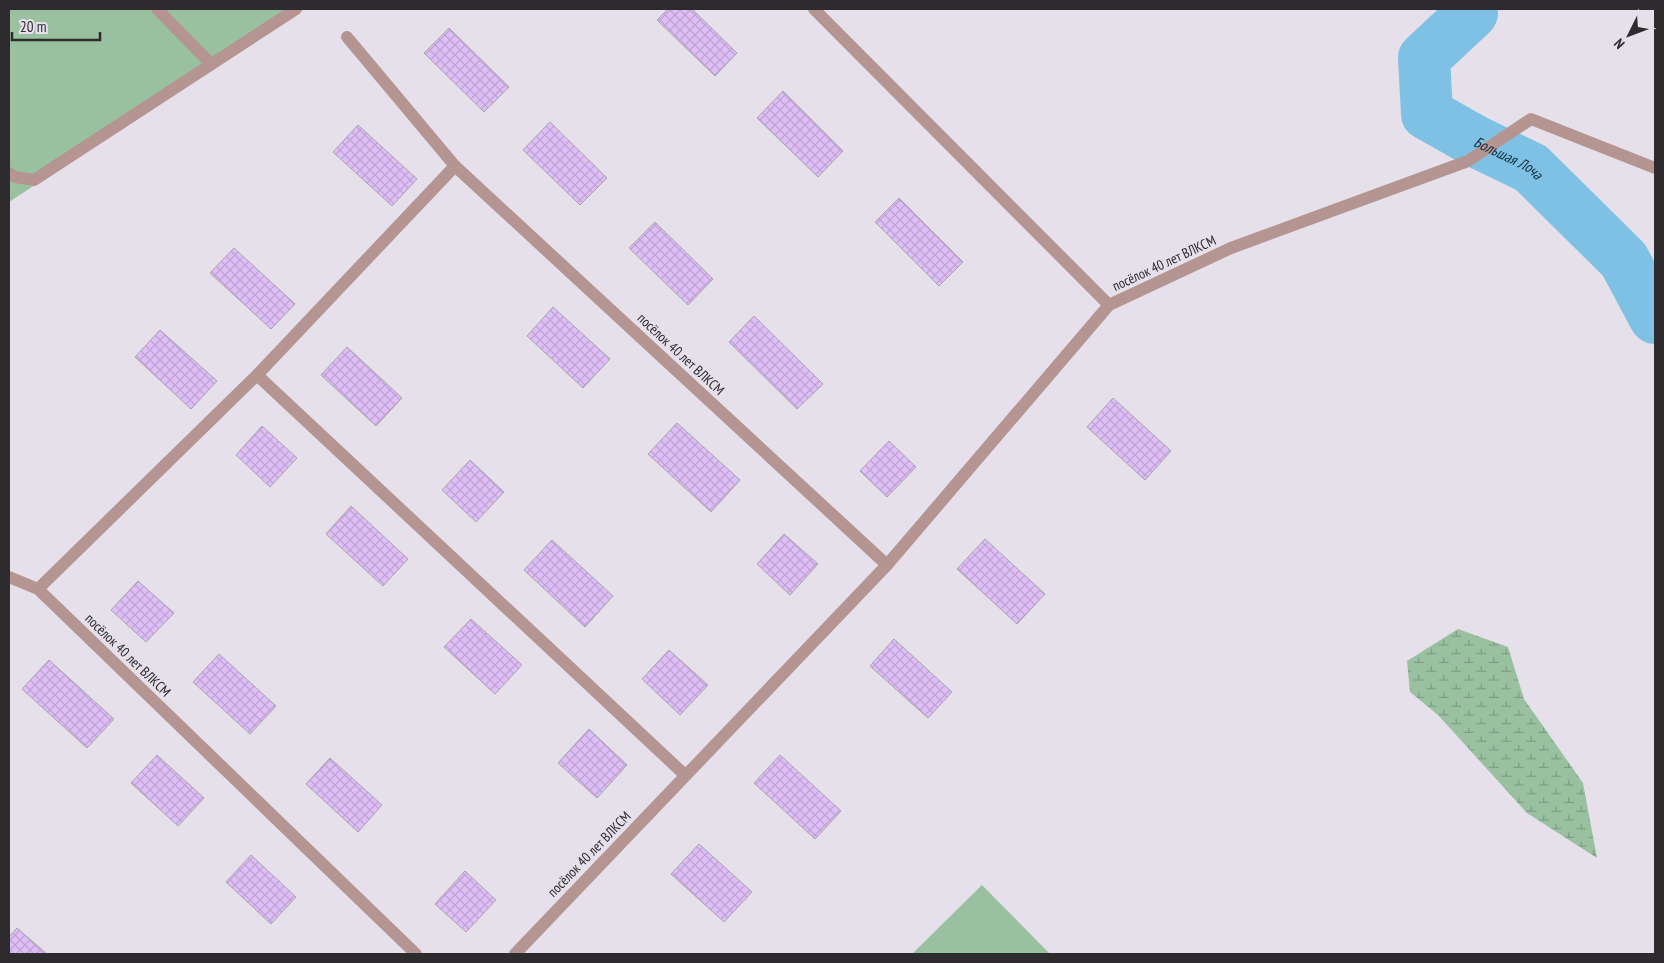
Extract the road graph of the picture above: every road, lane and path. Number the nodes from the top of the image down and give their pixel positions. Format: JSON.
{"nodes":[{"id":1,"x":157,"y":9,"type":"edge"},
{"id":2,"x":296,"y":9,"type":"edge"},
{"id":3,"x":814,"y":9,"type":"edge"},
{"id":4,"x":347,"y":37,"type":"dead end"},
{"id":5,"x":211,"y":64,"type":"junction"},
{"id":6,"x":455,"y":166,"type":"junction"},
{"id":7,"x":1655,"y":168,"type":"edge"},
{"id":8,"x":9,"y":173,"type":"edge"},
{"id":9,"x":1109,"y":305,"type":"junction"},
{"id":10,"x":257,"y":375,"type":"junction"},
{"id":11,"x":886,"y":565,"type":"junction"},
{"id":12,"x":9,"y":577,"type":"edge"},
{"id":13,"x":38,"y":589,"type":"junction"},
{"id":14,"x":686,"y":775,"type":"junction"},
{"id":15,"x":416,"y":954,"type":"edge"},
{"id":16,"x":515,"y":954,"type":"edge"}],
"edges":[{"from":1,"to":5,"type":"street"},
{"from":2,"to":5,"type":"street"},
{"from":3,"to":9,"type":"street"},
{"from":4,"to":6,"type":"street","name":"посёлок 40 лет ВЛКСМ"},
{"from":5,"to":8,"type":"street"},
{"from":6,"to":10,"type":"street"},
{"from":6,"to":11,"type":"street","name":"посёлок 40 лет ВЛКСМ"},
{"from":7,"to":9,"type":"street","name":"посёлок 40 лет ВЛКСМ"},
{"from":9,"to":11,"type":"street","name":"посёлок 40 лет ВЛКСМ"},
{"from":10,"to":13,"type":"street"},
{"from":10,"to":14,"type":"street"},
{"from":11,"to":14,"type":"street","name":"посёлок 40 лет ВЛКСМ"},
{"from":12,"to":13,"type":"street"},
{"from":13,"to":15,"type":"street","name":"посёлок 40 лет ВЛКСМ"},
{"from":14,"to":16,"type":"street","name":"посёлок 40 лет ВЛКСМ"}]}
